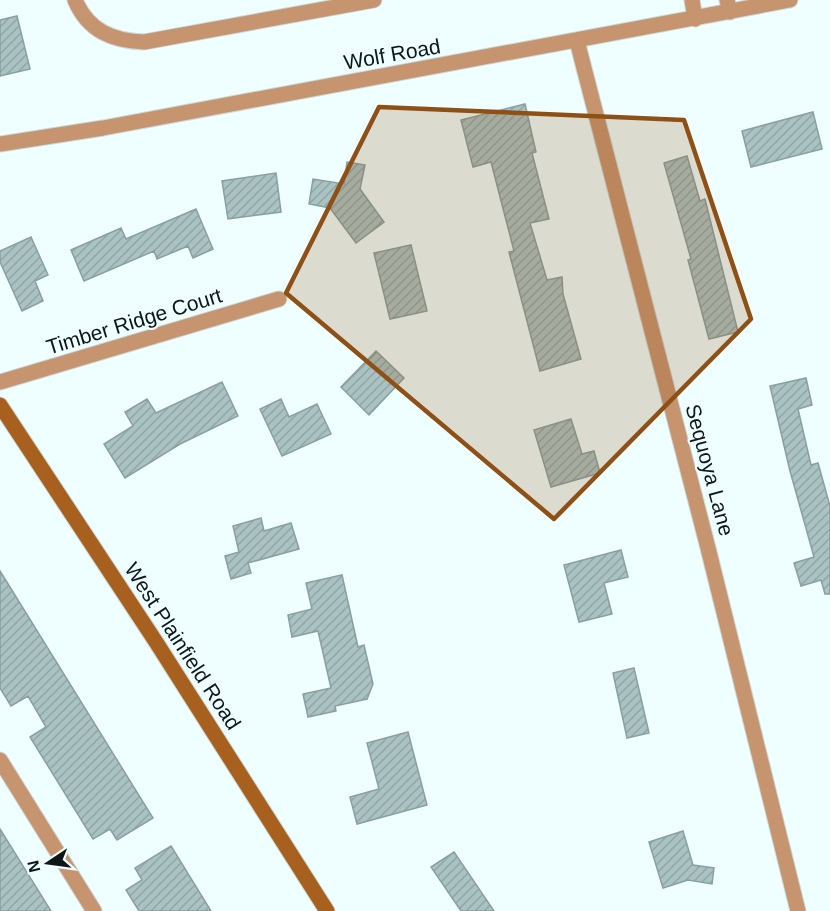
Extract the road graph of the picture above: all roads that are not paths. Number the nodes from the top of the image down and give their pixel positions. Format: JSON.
{"nodes":[{"id":1,"x":75,"y":0,"type":"edge"},
{"id":2,"x":374,"y":0,"type":"edge"},
{"id":3,"x":692,"y":0,"type":"edge"},
{"id":4,"x":790,"y":0,"type":"edge"},
{"id":5,"x":728,"y":6,"type":"edge"},
{"id":6,"x":695,"y":19,"type":"junction"},
{"id":7,"x":577,"y":41,"type":"junction"},
{"id":8,"x":0,"y":144,"type":"edge"},
{"id":9,"x":279,"y":299,"type":"dead end"},
{"id":10,"x":0,"y":382,"type":"edge"},
{"id":11,"x":0,"y":405,"type":"edge"},
{"id":12,"x":0,"y":760,"type":"edge"},
{"id":13,"x":94,"y":911,"type":"edge"},
{"id":14,"x":327,"y":911,"type":"edge"},
{"id":15,"x":798,"y":911,"type":"edge"}],
"edges":[{"from":1,"to":2,"type":"street"},
{"from":3,"to":6,"type":"street"},
{"from":4,"to":5,"type":"street","name":"Wolf Road"},
{"from":5,"to":6,"type":"street","name":"Wolf Road"},
{"from":6,"to":7,"type":"street","name":"Wolf Road"},
{"from":7,"to":8,"type":"street","name":"Wolf Road"},
{"from":7,"to":15,"type":"street","name":"Sequoya Lane"},
{"from":9,"to":10,"type":"street","name":"Timber Ridge Court"},
{"from":11,"to":14,"type":"main road","name":"West Plainfield Road"},
{"from":12,"to":13,"type":"street"}]}
